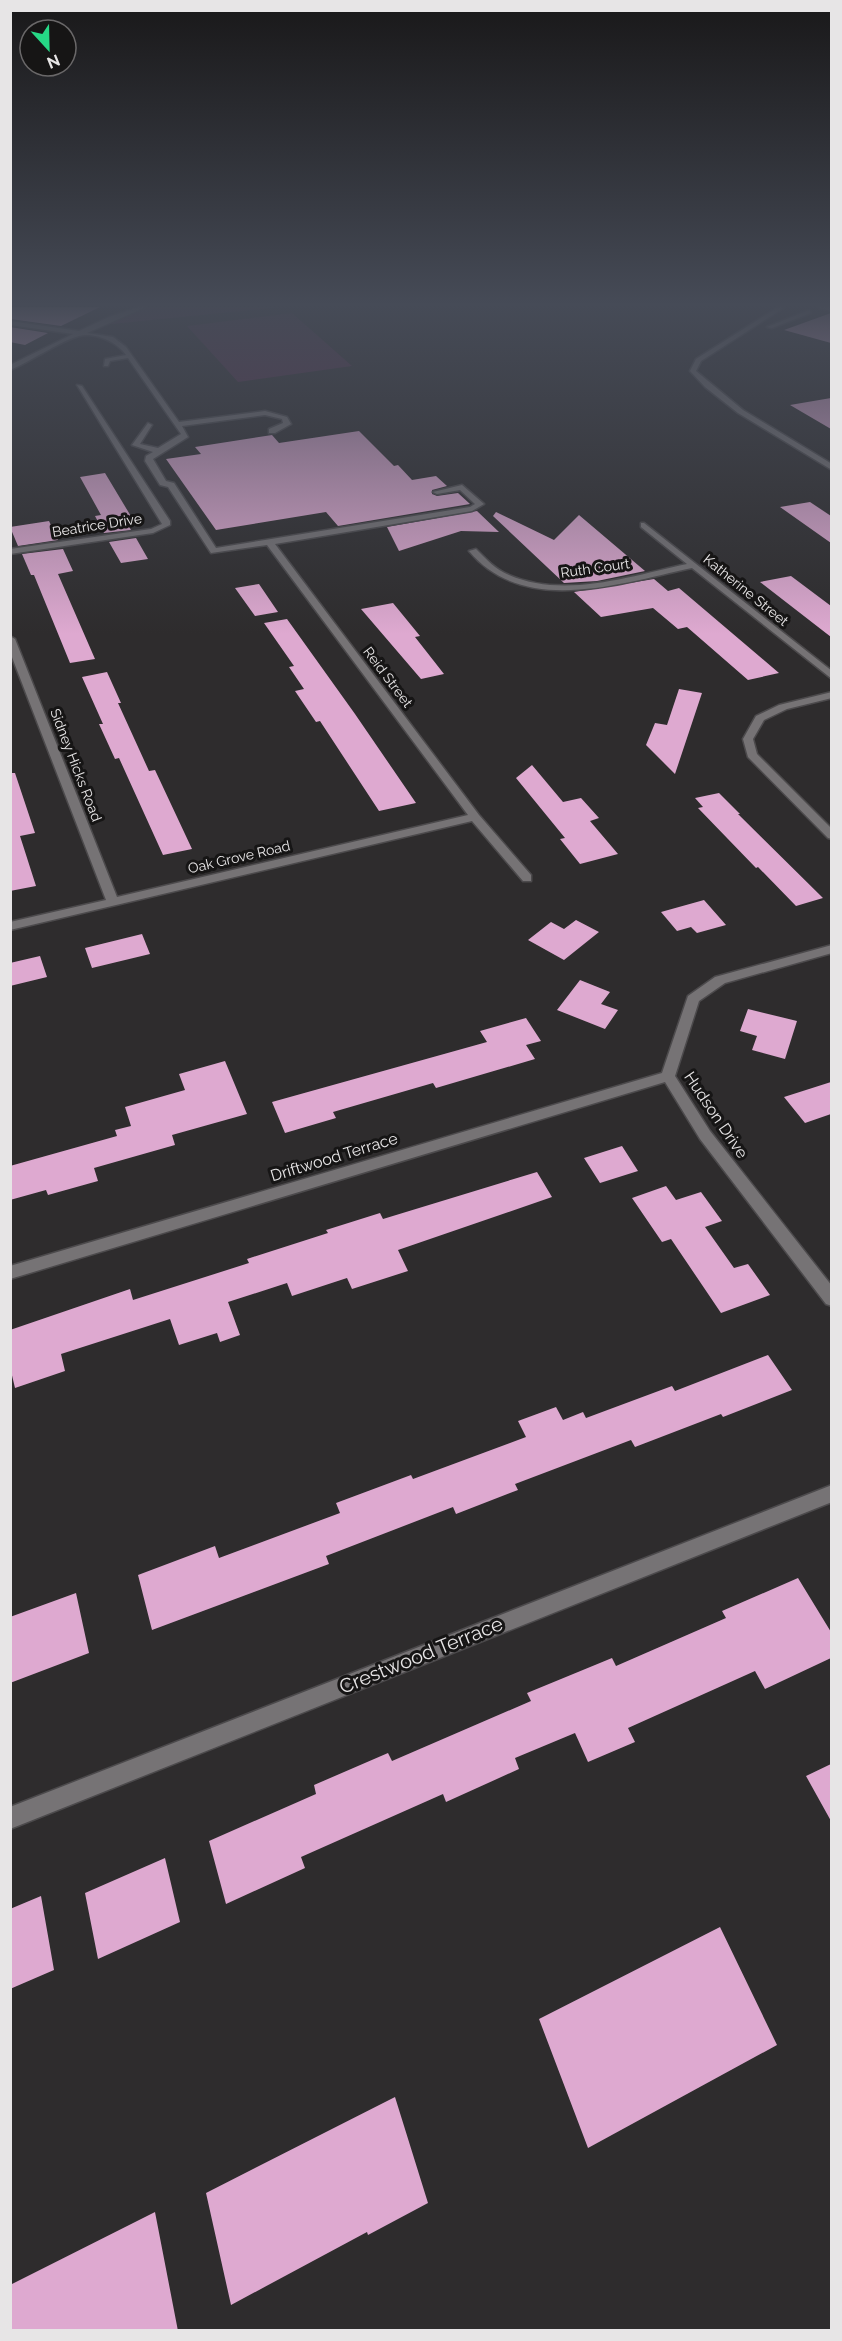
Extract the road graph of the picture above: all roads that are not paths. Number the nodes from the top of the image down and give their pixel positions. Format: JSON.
{"nodes":[{"id":1,"x":98,"y":416,"type":"edge"},
{"id":2,"x":173,"y":416,"type":"edge"},
{"id":3,"x":239,"y":416,"type":"edge"},
{"id":4,"x":278,"y":416,"type":"edge"},
{"id":5,"x":748,"y":416,"type":"edge"},
{"id":6,"x":178,"y":424,"type":"junction"},
{"id":7,"x":148,"y":425,"type":"dead end"},
{"id":8,"x":272,"y":431,"type":"dead end"},
{"id":9,"x":159,"y":451,"type":"junction"},
{"id":10,"x":831,"y":468,"type":"edge"},
{"id":11,"x":437,"y":492,"type":"dead end"},
{"id":12,"x":644,"y":525,"type":"dead end"},
{"id":13,"x":269,"y":542,"type":"junction"},
{"id":14,"x":473,"y":551,"type":"dead end"},
{"id":15,"x":10,"y":552,"type":"edge"},
{"id":16,"x":694,"y":565,"type":"junction"},
{"id":17,"x":10,"y":639,"type":"edge"},
{"id":18,"x":831,"y":676,"type":"edge"},
{"id":19,"x":831,"y":695,"type":"edge"},
{"id":20,"x":475,"y":817,"type":"junction"},
{"id":21,"x":831,"y":836,"type":"edge"},
{"id":22,"x":527,"y":878,"type":"dead end"},
{"id":23,"x":113,"y":902,"type":"junction"},
{"id":24,"x":10,"y":926,"type":"edge"},
{"id":25,"x":831,"y":949,"type":"edge"},
{"id":26,"x":668,"y":1076,"type":"junction"},
{"id":27,"x":10,"y":1273,"type":"edge"},
{"id":28,"x":831,"y":1299,"type":"edge"},
{"id":29,"x":831,"y":1493,"type":"edge"},
{"id":30,"x":10,"y":1818,"type":"edge"}],
"edges":[{"from":1,"to":15,"type":"street","name":"Beatrice Drive"},
{"from":2,"to":6,"type":"street"},
{"from":3,"to":6,"type":"street"},
{"from":4,"to":8,"type":"street"},
{"from":5,"to":10,"type":"street"},
{"from":6,"to":9,"type":"street"},
{"from":7,"to":9,"type":"street"},
{"from":9,"to":13,"type":"street"},
{"from":11,"to":13,"type":"street"},
{"from":12,"to":16,"type":"street","name":"Katherine Street"},
{"from":13,"to":20,"type":"street","name":"Reid Street"},
{"from":14,"to":16,"type":"street","name":"Ruth Court"},
{"from":16,"to":18,"type":"street","name":"Katherine Street"},
{"from":17,"to":23,"type":"street","name":"Sidney Hicks Road"},
{"from":19,"to":21,"type":"street"},
{"from":20,"to":22,"type":"street","name":"Reid Street"},
{"from":20,"to":23,"type":"street","name":"Oak Grove Road"},
{"from":23,"to":24,"type":"street","name":"Oak Grove Road"},
{"from":25,"to":26,"type":"street","name":"Hudson Drive"},
{"from":26,"to":27,"type":"street","name":"Driftwood Terrace"},
{"from":26,"to":28,"type":"street","name":"Hudson Drive"},
{"from":29,"to":30,"type":"street","name":"Crestwood Terrace"}]}
